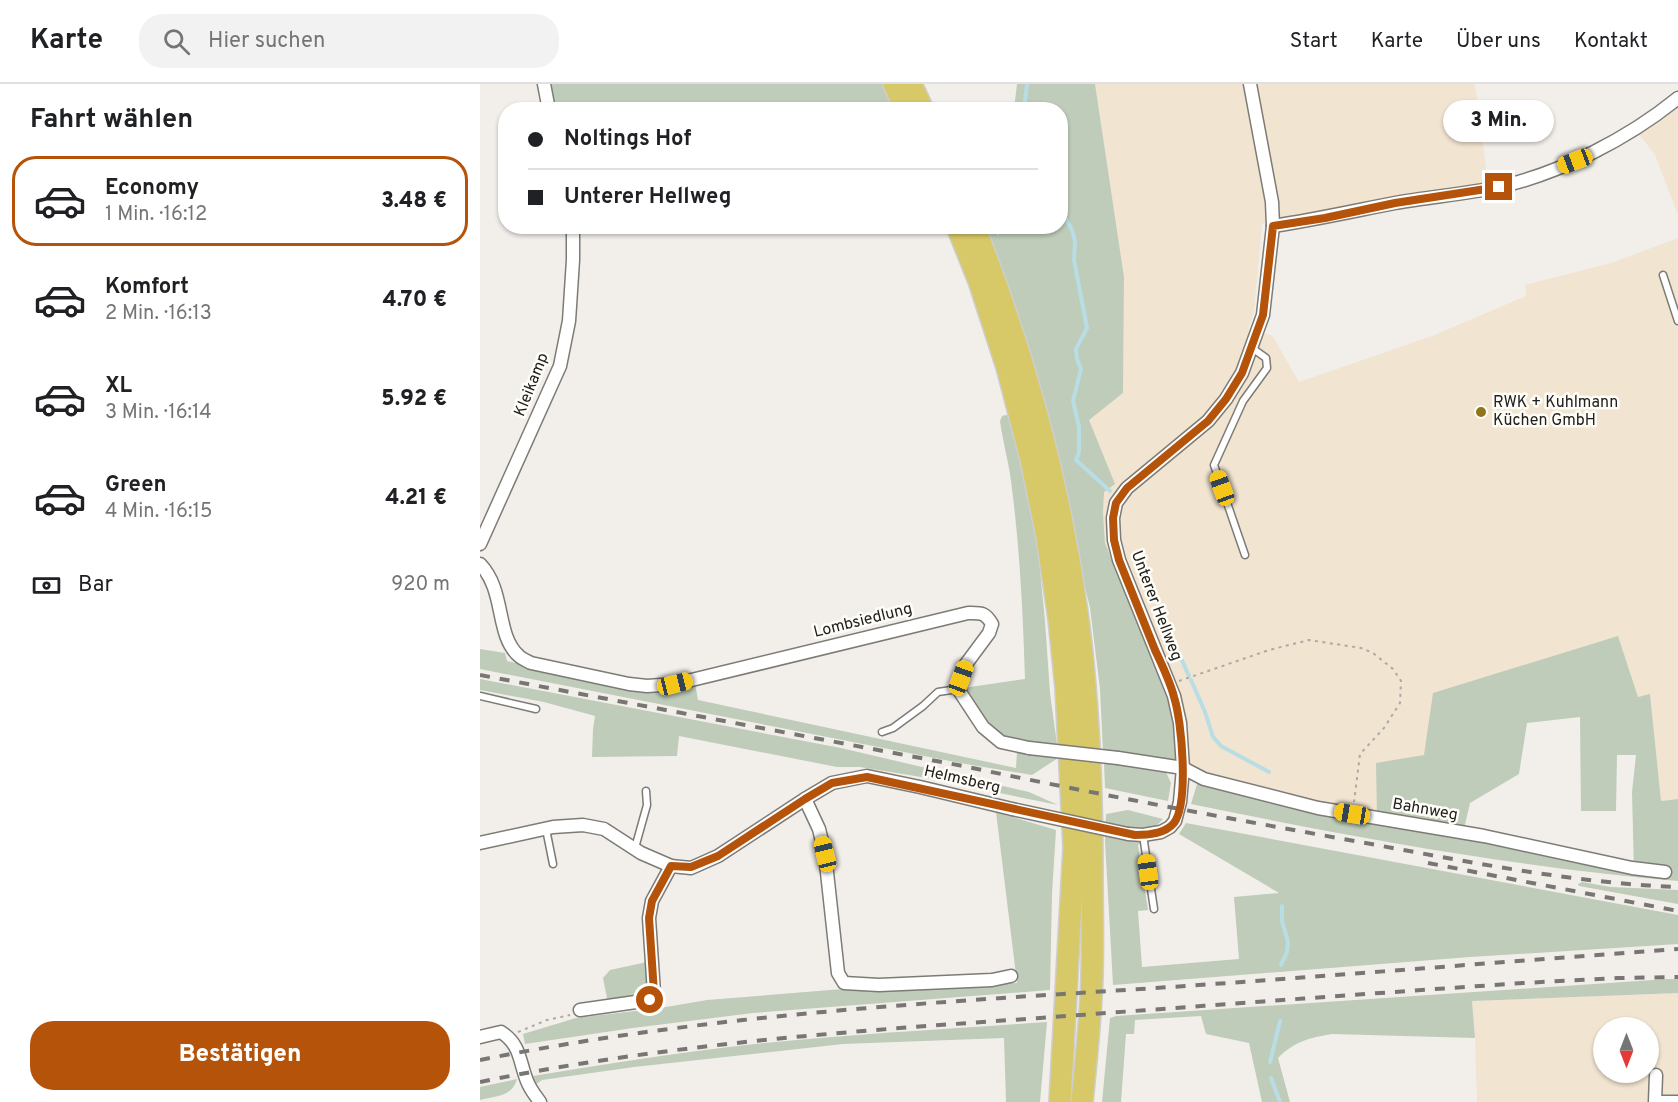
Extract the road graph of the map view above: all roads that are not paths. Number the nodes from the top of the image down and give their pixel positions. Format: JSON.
{"nodes":[{"id":1,"x":544,"y":84,"type":"edge"},
{"id":2,"x":894,"y":84,"type":"edge"},
{"id":3,"x":911,"y":84,"type":"edge"},
{"id":4,"x":1250,"y":84,"type":"edge"},
{"id":5,"x":1678,"y":98,"type":"edge"},
{"id":6,"x":547,"y":102,"type":"edge"},
{"id":7,"x":902,"y":102,"type":"edge"},
{"id":8,"x":919,"y":102,"type":"edge"},
{"id":9,"x":1273,"y":226,"type":"junction"},
{"id":10,"x":573,"y":234,"type":"edge"},
{"id":11,"x":960,"y":234,"type":"edge"},
{"id":12,"x":977,"y":234,"type":"edge"},
{"id":13,"x":1663,"y":275,"type":"dead end"},
{"id":14,"x":1678,"y":321,"type":"edge"},
{"id":15,"x":1252,"y":348,"type":"junction"},
{"id":16,"x":480,"y":544,"type":"edge"},
{"id":17,"x":1245,"y":555,"type":"dead end"},
{"id":18,"x":480,"y":564,"type":"edge"},
{"id":19,"x":958,"y":689,"type":"junction"},
{"id":20,"x":480,"y":696,"type":"edge"},
{"id":21,"x":536,"y":709,"type":"dead end"},
{"id":22,"x":882,"y":732,"type":"dead end"},
{"id":23,"x":1183,"y":768,"type":"junction"},
{"id":24,"x":646,"y":791,"type":"dead end"},
{"id":25,"x":805,"y":799,"type":"junction"},
{"id":26,"x":1180,"y":802,"type":"joint"},
{"id":27,"x":546,"y":829,"type":"junction"},
{"id":28,"x":1143,"y":835,"type":"junction"},
{"id":29,"x":480,"y":843,"type":"edge"},
{"id":30,"x":635,"y":849,"type":"junction"},
{"id":31,"x":553,"y":864,"type":"dead end"},
{"id":32,"x":671,"y":866,"type":"junction"},
{"id":33,"x":1665,"y":872,"type":"dead end"},
{"id":34,"x":1154,"y":909,"type":"dead end"},
{"id":35,"x":1011,"y":976,"type":"dead end"},
{"id":36,"x":578,"y":1012,"type":"road end"},
{"id":37,"x":480,"y":1036,"type":"edge"},
{"id":38,"x":1656,"y":1083,"type":"edge"},
{"id":39,"x":1678,"y":1099,"type":"edge"},
{"id":40,"x":1655,"y":1101,"type":"edge"},
{"id":41,"x":540,"y":1102,"type":"edge"},
{"id":42,"x":1060,"y":1102,"type":"edge"},
{"id":43,"x":1082,"y":1102,"type":"edge"}],
"edges":[{"from":1,"to":6,"type":"street"},
{"from":2,"to":7,"type":"highway"},
{"from":3,"to":8,"type":"highway"},
{"from":4,"to":9,"type":"street","name":"Unterer Hellweg"},
{"from":5,"to":9,"type":"street"},
{"from":9,"to":15,"type":"street","name":"Unterer Hellweg"},
{"from":10,"to":16,"type":"street","name":"Kleikamp"},
{"from":11,"to":42,"type":"highway"},
{"from":12,"to":43,"type":"highway"},
{"from":13,"to":14,"type":"lane"},
{"from":15,"to":17,"type":"lane"},
{"from":15,"to":23,"type":"street","name":"Unterer Hellweg"},
{"from":18,"to":19,"type":"street","name":"Lombsiedlung"},
{"from":19,"to":22,"type":"lane"},
{"from":19,"to":23,"type":"street","bridge":true},
{"from":20,"to":21,"type":"lane"},
{"from":23,"to":26,"type":"street","name":"Unterer Hellweg"},
{"from":23,"to":33,"type":"street","name":"Bahnweg"},
{"from":24,"to":30,"type":"lane"},
{"from":25,"to":28,"type":"street","name":"Helmsberg","bridge":true},
{"from":25,"to":32,"type":"street","name":"Helmsberg"},
{"from":25,"to":35,"type":"street"},
{"from":26,"to":28,"type":"street","name":"Helmsberg"},
{"from":27,"to":29,"type":"street"},
{"from":27,"to":30,"type":"street"},
{"from":27,"to":31,"type":"lane"},
{"from":28,"to":34,"type":"lane"},
{"from":30,"to":32,"type":"street"},
{"from":32,"to":36,"type":"street"},
{"from":37,"to":41,"type":"street"},
{"from":38,"to":40,"type":"street"},
{"from":39,"to":40,"type":"lane"}]}
